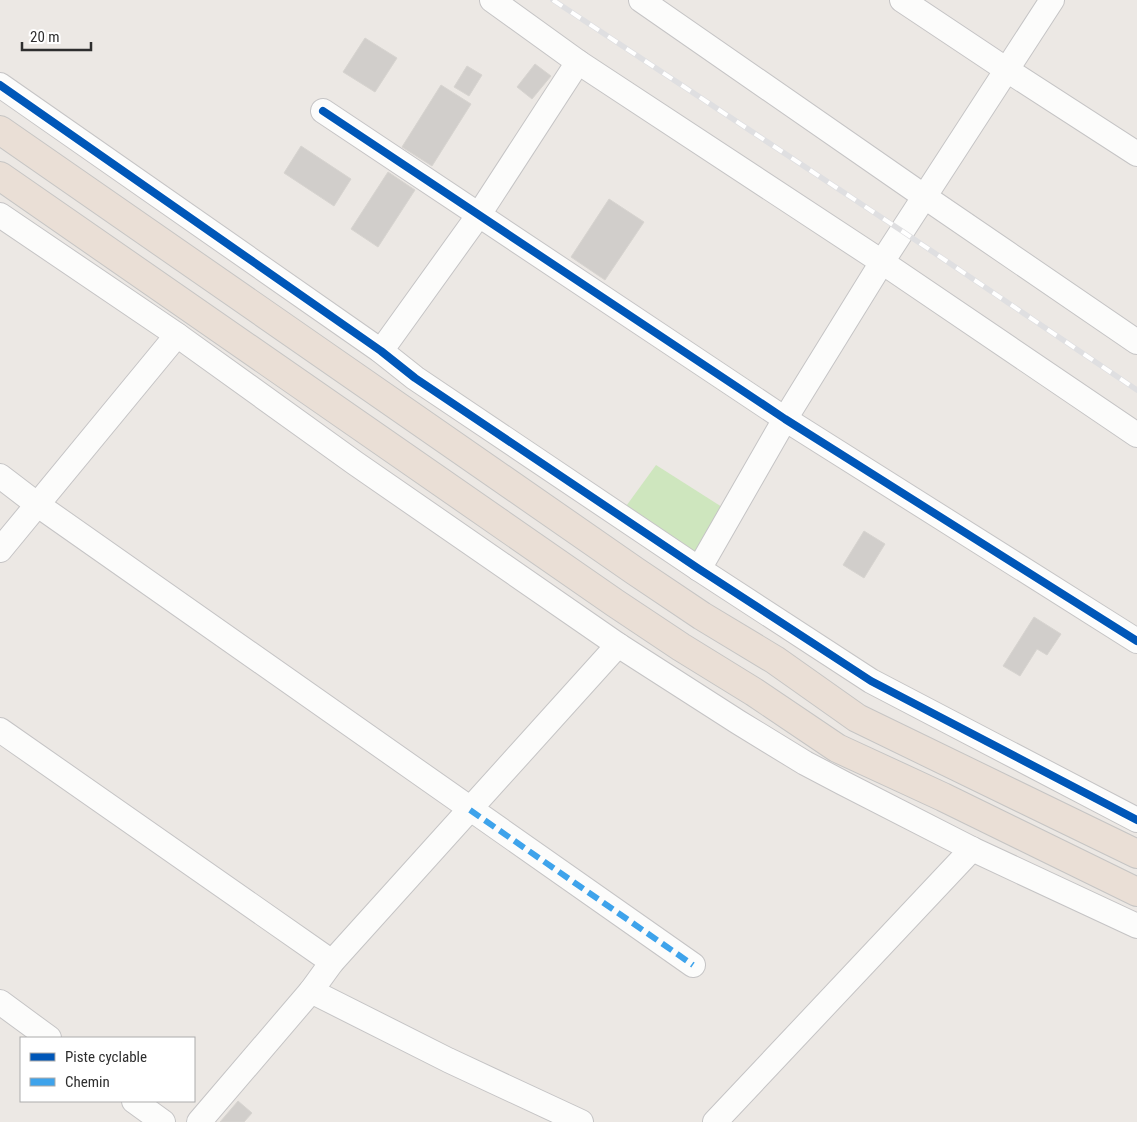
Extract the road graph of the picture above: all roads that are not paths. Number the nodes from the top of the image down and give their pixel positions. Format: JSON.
{"nodes":[{"id":1,"x":492,"y":0,"type":"edge"},
{"id":2,"x":641,"y":0,"type":"edge"},
{"id":3,"x":902,"y":0,"type":"edge"},
{"id":4,"x":1052,"y":0,"type":"edge"},
{"id":5,"x":578,"y":62,"type":"junction"},
{"id":6,"x":1007,"y":70,"type":"junction"},
{"id":7,"x":0,"y":85,"type":"edge"},
{"id":8,"x":323,"y":111,"type":"dead end"},
{"id":9,"x":0,"y":130,"type":"edge"},
{"id":10,"x":1137,"y":154,"type":"edge"},
{"id":11,"x":0,"y":176,"type":"edge"},
{"id":12,"x":925,"y":197,"type":"junction"},
{"id":13,"x":0,"y":215,"type":"edge"},
{"id":14,"x":478,"y":216,"type":"junction"},
{"id":15,"x":882,"y":262,"type":"junction"},
{"id":16,"x":177,"y":335,"type":"junction"},
{"id":17,"x":1137,"y":342,"type":"edge"},
{"id":18,"x":381,"y":351,"type":"junction"},
{"id":19,"x":784,"y":419,"type":"junction"},
{"id":20,"x":1137,"y":435,"type":"edge"},
{"id":21,"x":0,"y":476,"type":"edge"},
{"id":22,"x":38,"y":505,"type":"junction"},
{"id":23,"x":0,"y":550,"type":"edge"},
{"id":24,"x":699,"y":569,"type":"junction"},
{"id":25,"x":1137,"y":641,"type":"edge"},
{"id":26,"x":618,"y":645,"type":"junction"},
{"id":27,"x":0,"y":730,"type":"edge"},
{"id":28,"x":470,"y":810,"type":"junction"},
{"id":29,"x":1134,"y":813,"type":"edge"},
{"id":30,"x":972,"y":849,"type":"junction"},
{"id":31,"x":1137,"y":854,"type":"edge"},
{"id":32,"x":1137,"y":892,"type":"edge"},
{"id":33,"x":1137,"y":926,"type":"edge"},
{"id":34,"x":332,"y":962,"type":"junction"},
{"id":35,"x":693,"y":965,"type":"dead end"},
{"id":36,"x":311,"y":991,"type":"junction"},
{"id":37,"x":0,"y":1002,"type":"edge"},
{"id":38,"x":48,"y":1037,"type":"edge"},
{"id":39,"x":135,"y":1102,"type":"edge"},
{"id":40,"x":163,"y":1122,"type":"edge"},
{"id":41,"x":199,"y":1122,"type":"edge"},
{"id":42,"x":581,"y":1122,"type":"edge"},
{"id":43,"x":715,"y":1122,"type":"edge"}],
"edges":[{"from":1,"to":5,"type":"street"},
{"from":2,"to":12,"type":"street"},
{"from":3,"to":6,"type":"street"},
{"from":4,"to":6,"type":"street"},
{"from":5,"to":14,"type":"street"},
{"from":5,"to":15,"type":"street"},
{"from":6,"to":10,"type":"street"},
{"from":6,"to":12,"type":"street"},
{"from":7,"to":18,"type":"street"},
{"from":8,"to":14,"type":"street"},
{"from":9,"to":31,"type":"highway"},
{"from":11,"to":32,"type":"highway"},
{"from":12,"to":15,"type":"street"},
{"from":12,"to":17,"type":"street"},
{"from":13,"to":16,"type":"street"},
{"from":14,"to":18,"type":"street"},
{"from":14,"to":19,"type":"street"},
{"from":15,"to":19,"type":"street"},
{"from":15,"to":20,"type":"street"},
{"from":16,"to":22,"type":"street"},
{"from":16,"to":26,"type":"street"},
{"from":18,"to":24,"type":"street"},
{"from":19,"to":24,"type":"street"},
{"from":19,"to":25,"type":"street"},
{"from":21,"to":22,"type":"street"},
{"from":22,"to":23,"type":"street"},
{"from":22,"to":28,"type":"street"},
{"from":24,"to":29,"type":"street"},
{"from":26,"to":28,"type":"street"},
{"from":26,"to":30,"type":"street"},
{"from":27,"to":34,"type":"street"},
{"from":28,"to":34,"type":"street"},
{"from":28,"to":35,"type":"street"},
{"from":30,"to":33,"type":"street"},
{"from":30,"to":43,"type":"street"},
{"from":34,"to":36,"type":"street"},
{"from":36,"to":41,"type":"street"},
{"from":36,"to":42,"type":"street"},
{"from":37,"to":38,"type":"street"},
{"from":39,"to":40,"type":"street"}]}
